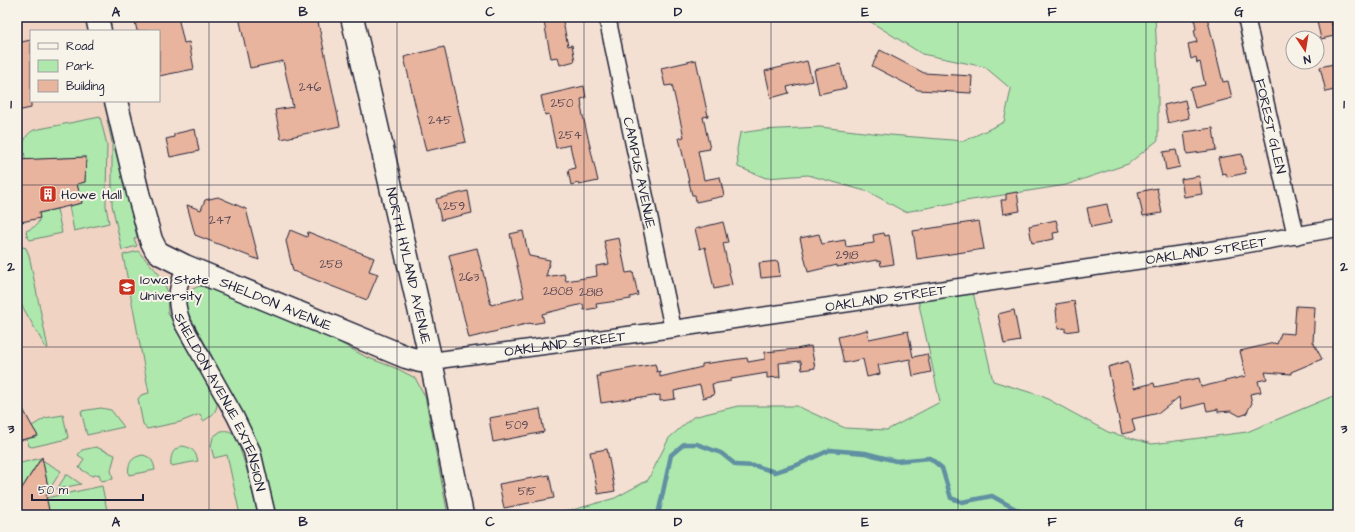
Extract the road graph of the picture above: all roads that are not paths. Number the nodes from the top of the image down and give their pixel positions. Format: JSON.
{"nodes":[{"id":1,"x":97,"y":17,"type":"edge"},
{"id":2,"x":352,"y":17,"type":"edge"},
{"id":3,"x":607,"y":17,"type":"edge"},
{"id":4,"x":1246,"y":17,"type":"edge"},
{"id":5,"x":100,"y":30,"type":"edge"},
{"id":6,"x":116,"y":102,"type":"edge"},
{"id":7,"x":1338,"y":228,"type":"edge"},
{"id":8,"x":1296,"y":236,"type":"junction"},
{"id":9,"x":185,"y":266,"type":"junction"},
{"id":10,"x":673,"y":329,"type":"junction"},
{"id":11,"x":431,"y":361,"type":"junction"},
{"id":12,"x":267,"y":515,"type":"edge"},
{"id":13,"x":462,"y":515,"type":"edge"}],
"edges":[{"from":1,"to":5,"type":"main road"},
{"from":2,"to":11,"type":"main road","name":"NORTH HYLAND AVENUE"},
{"from":3,"to":10,"type":"street","name":"CAMPUS AVENUE"},
{"from":4,"to":8,"type":"street","name":"FOREST GLEN"},
{"from":6,"to":9,"type":"main road","name":"SHELDON AVENUE"},
{"from":7,"to":8,"type":"street","name":"OAKLAND STREET"},
{"from":8,"to":10,"type":"street","name":"OAKLAND STREET"},
{"from":9,"to":11,"type":"main road","name":"SHELDON AVENUE"},
{"from":9,"to":12,"type":"street","name":"SHELDON AVENUE EXTENSION"},
{"from":10,"to":11,"type":"street","name":"OAKLAND STREET"},
{"from":11,"to":13,"type":"main road","name":"NORTH HYLAND AVENUE"}]}
